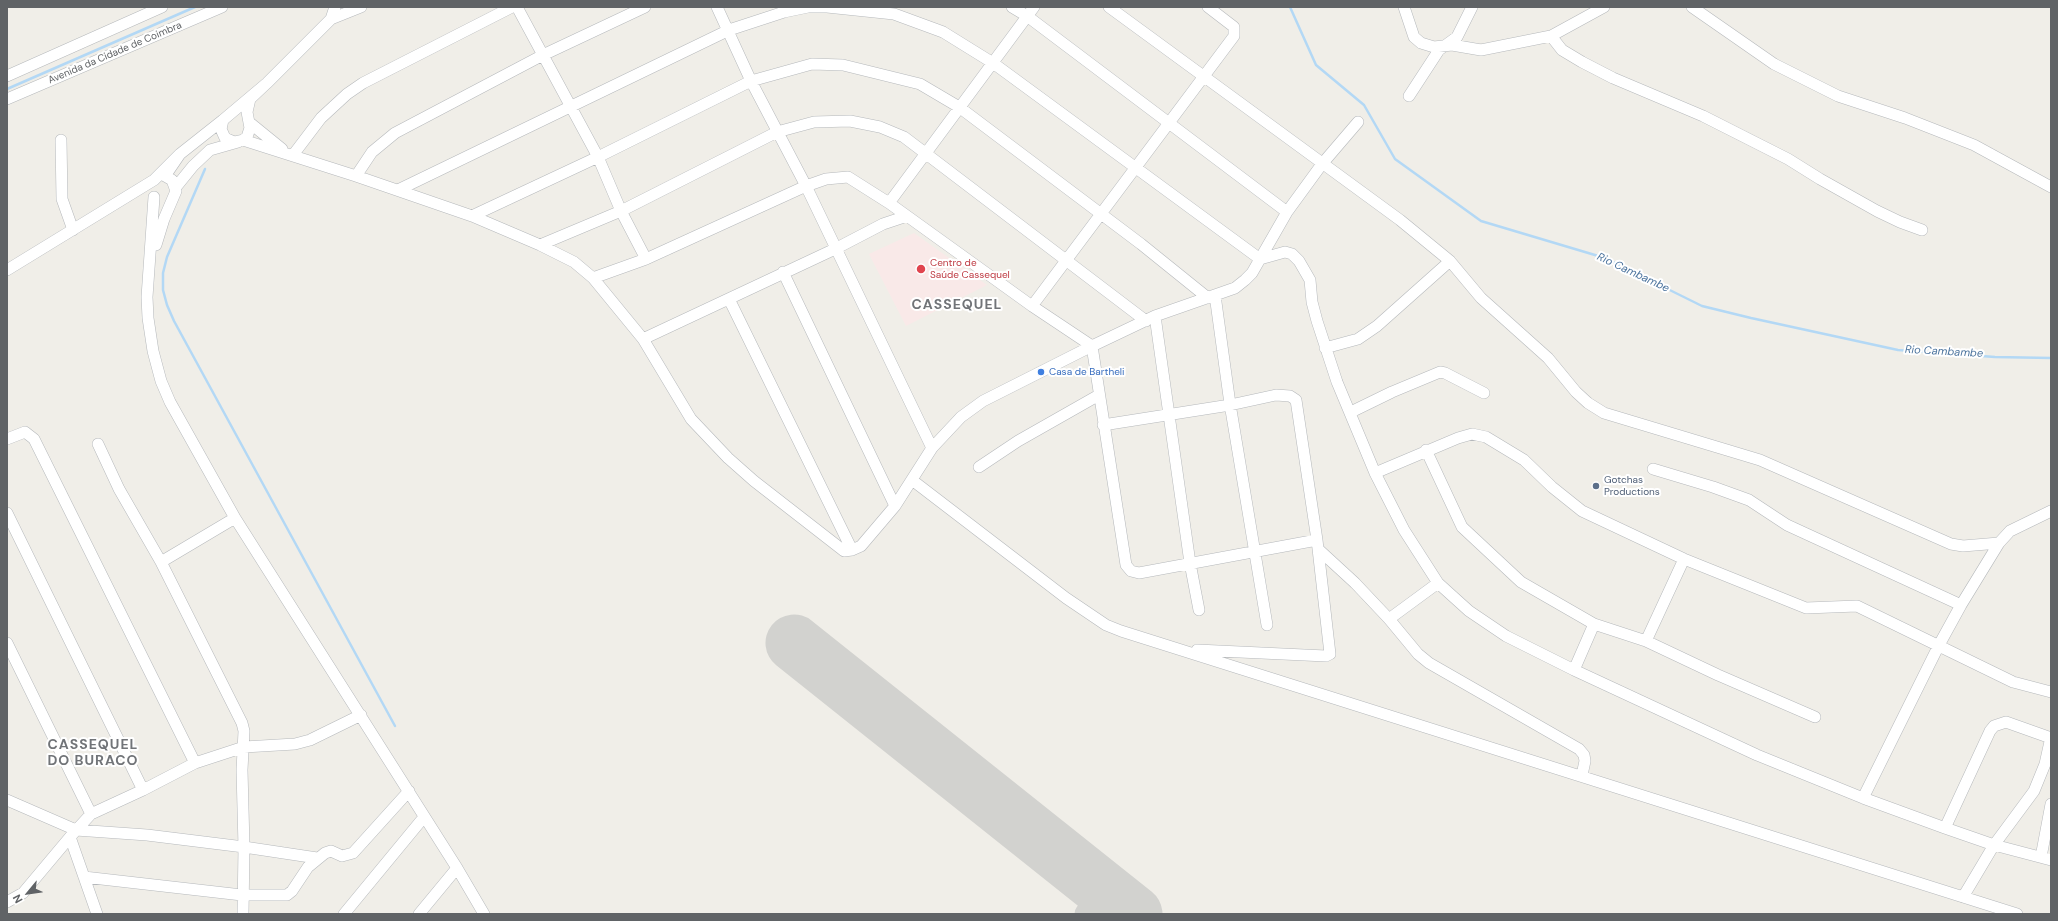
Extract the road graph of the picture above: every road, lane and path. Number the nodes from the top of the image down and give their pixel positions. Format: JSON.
{"nodes":[{"id":1,"x":162,"y":7,"type":"edge"},
{"id":2,"x":222,"y":7,"type":"edge"},
{"id":3,"x":335,"y":7,"type":"edge"},
{"id":4,"x":361,"y":7,"type":"edge"},
{"id":5,"x":512,"y":7,"type":"edge"},
{"id":6,"x":517,"y":7,"type":"edge"},
{"id":7,"x":645,"y":7,"type":"edge"},
{"id":8,"x":718,"y":7,"type":"edge"},
{"id":9,"x":1012,"y":7,"type":"edge"},
{"id":10,"x":1109,"y":7,"type":"edge"},
{"id":11,"x":1208,"y":7,"type":"edge"},
{"id":12,"x":1404,"y":7,"type":"edge"},
{"id":13,"x":1472,"y":7,"type":"edge"},
{"id":14,"x":1604,"y":7,"type":"edge"},
{"id":15,"x":1692,"y":7,"type":"edge"},
{"id":16,"x":864,"y":8,"type":"edge"},
{"id":17,"x":1031,"y":12,"type":"edge"},
{"id":18,"x":331,"y":19,"type":"junction"},
{"id":19,"x":729,"y":30,"type":"junction"},
{"id":20,"x":1551,"y":36,"type":"junction"},
{"id":21,"x":1444,"y":45,"type":"junction"},
{"id":22,"x":543,"y":55,"type":"junction"},
{"id":23,"x":993,"y":63,"type":"junction"},
{"id":24,"x":7,"y":76,"type":"edge"},
{"id":25,"x":1204,"y":77,"type":"junction"},
{"id":26,"x":751,"y":81,"type":"junction"},
{"id":27,"x":267,"y":83,"type":"junction"},
{"id":28,"x":1409,"y":96,"type":"dead end"},
{"id":29,"x":7,"y":99,"type":"edge"},
{"id":30,"x":569,"y":107,"type":"junction"},
{"id":31,"x":959,"y":107,"type":"junction"},
{"id":32,"x":225,"y":118,"type":"junction"},
{"id":33,"x":248,"y":121,"type":"junction"},
{"id":34,"x":1358,"y":122,"type":"dead end"},
{"id":35,"x":1169,"y":123,"type":"junction"},
{"id":36,"x":777,"y":132,"type":"junction"},
{"id":37,"x":61,"y":140,"type":"dead end"},
{"id":38,"x":241,"y":141,"type":"junction"},
{"id":39,"x":926,"y":153,"type":"junction"},
{"id":40,"x":180,"y":154,"type":"junction"},
{"id":41,"x":290,"y":154,"type":"junction"},
{"id":42,"x":598,"y":157,"type":"junction"},
{"id":43,"x":1322,"y":164,"type":"junction"},
{"id":44,"x":1136,"y":168,"type":"junction"},
{"id":45,"x":356,"y":176,"type":"junction"},
{"id":46,"x":154,"y":180,"type":"junction"},
{"id":47,"x":806,"y":186,"type":"junction"},
{"id":48,"x":2051,"y":187,"type":"edge"},
{"id":49,"x":398,"y":190,"type":"junction"},
{"id":50,"x":175,"y":191,"type":"junction"},
{"id":51,"x":153,"y":195,"type":"junction"},
{"id":52,"x":124,"y":199,"type":"junction"},
{"id":53,"x":890,"y":203,"type":"junction"},
{"id":54,"x":621,"y":211,"type":"junction"},
{"id":55,"x":1287,"y":212,"type":"junction"},
{"id":56,"x":1101,"y":215,"type":"junction"},
{"id":57,"x":472,"y":216,"type":"junction"},
{"id":58,"x":907,"y":216,"type":"junction"},
{"id":59,"x":73,"y":230,"type":"junction"},
{"id":60,"x":1922,"y":230,"type":"dead end"},
{"id":61,"x":540,"y":245,"type":"junction"},
{"id":62,"x":835,"y":249,"type":"junction"},
{"id":63,"x":646,"y":259,"type":"junction"},
{"id":64,"x":1067,"y":259,"type":"junction"},
{"id":65,"x":1260,"y":259,"type":"junction"},
{"id":66,"x":1450,"y":261,"type":"junction"},
{"id":67,"x":7,"y":270,"type":"edge"},
{"id":68,"x":783,"y":272,"type":"junction"},
{"id":69,"x":593,"y":278,"type":"junction"},
{"id":70,"x":147,"y":297,"type":"junction"},
{"id":71,"x":1212,"y":297,"type":"junction"},
{"id":72,"x":729,"y":299,"type":"junction"},
{"id":73,"x":1032,"y":306,"type":"junction"},
{"id":74,"x":1150,"y":318,"type":"junction"},
{"id":75,"x":642,"y":339,"type":"junction"},
{"id":76,"x":1092,"y":346,"type":"junction"},
{"id":77,"x":1325,"y":348,"type":"junction"},
{"id":78,"x":1484,"y":393,"type":"dead end"},
{"id":79,"x":1099,"y":395,"type":"junction"},
{"id":80,"x":1230,"y":405,"type":"junction"},
{"id":81,"x":1351,"y":412,"type":"junction"},
{"id":82,"x":1169,"y":415,"type":"junction"},
{"id":83,"x":1103,"y":425,"type":"junction"},
{"id":84,"x":7,"y":439,"type":"edge"},
{"id":85,"x":98,"y":444,"type":"dead end"},
{"id":86,"x":932,"y":448,"type":"junction"},
{"id":87,"x":1426,"y":450,"type":"junction"},
{"id":88,"x":979,"y":467,"type":"dead end"},
{"id":89,"x":1653,"y":469,"type":"dead end"},
{"id":90,"x":1375,"y":473,"type":"junction"},
{"id":91,"x":912,"y":480,"type":"junction"},
{"id":92,"x":895,"y":506,"type":"junction"},
{"id":93,"x":2051,"y":511,"type":"edge"},
{"id":94,"x":7,"y":513,"type":"edge"},
{"id":95,"x":235,"y":518,"type":"junction"},
{"id":96,"x":1999,"y":543,"type":"junction"},
{"id":97,"x":1317,"y":545,"type":"junction"},
{"id":98,"x":852,"y":550,"type":"junction"},
{"id":99,"x":1254,"y":553,"type":"junction"},
{"id":100,"x":1684,"y":559,"type":"junction"},
{"id":101,"x":161,"y":562,"type":"junction"},
{"id":102,"x":1190,"y":563,"type":"junction"},
{"id":103,"x":1438,"y":583,"type":"junction"},
{"id":104,"x":1961,"y":605,"type":"junction"},
{"id":105,"x":1199,"y":610,"type":"dead end"},
{"id":106,"x":1389,"y":619,"type":"junction"},
{"id":107,"x":1594,"y":624,"type":"junction"},
{"id":108,"x":1267,"y":625,"type":"dead end"},
{"id":109,"x":1646,"y":641,"type":"junction"},
{"id":110,"x":7,"y":643,"type":"edge"},
{"id":111,"x":1939,"y":645,"type":"junction"},
{"id":112,"x":1181,"y":649,"type":"junction"},
{"id":113,"x":1574,"y":670,"type":"junction"},
{"id":114,"x":2051,"y":692,"type":"edge"},
{"id":115,"x":361,"y":715,"type":"junction"},
{"id":116,"x":1815,"y":717,"type":"dead end"},
{"id":117,"x":2051,"y":737,"type":"edge"},
{"id":118,"x":244,"y":747,"type":"junction"},
{"id":119,"x":195,"y":763,"type":"junction"},
{"id":120,"x":1582,"y":775,"type":"junction"},
{"id":121,"x":143,"y":790,"type":"junction"},
{"id":122,"x":409,"y":791,"type":"junction"},
{"id":123,"x":1863,"y":798,"type":"junction"},
{"id":124,"x":7,"y":800,"type":"edge"},
{"id":125,"x":2051,"y":804,"type":"edge"},
{"id":126,"x":91,"y":814,"type":"junction"},
{"id":127,"x":424,"y":817,"type":"junction"},
{"id":128,"x":1945,"y":828,"type":"junction"},
{"id":129,"x":73,"y":833,"type":"junction"},
{"id":130,"x":1994,"y":845,"type":"junction"},
{"id":131,"x":244,"y":847,"type":"junction"},
{"id":132,"x":317,"y":858,"type":"junction"},
{"id":133,"x":2046,"y":859,"type":"edge"},
{"id":134,"x":457,"y":868,"type":"junction"},
{"id":135,"x":84,"y":877,"type":"junction"},
{"id":136,"x":242,"y":895,"type":"junction"},
{"id":137,"x":1963,"y":896,"type":"junction"},
{"id":138,"x":7,"y":902,"type":"edge"},
{"id":139,"x":97,"y":914,"type":"edge"},
{"id":140,"x":243,"y":914,"type":"edge"},
{"id":141,"x":344,"y":914,"type":"edge"},
{"id":142,"x":419,"y":914,"type":"edge"},
{"id":143,"x":484,"y":914,"type":"edge"},
{"id":144,"x":2017,"y":914,"type":"edge"}],
"edges":[{"from":1,"to":24,"type":"street"},
{"from":2,"to":29,"type":"street","name":"Avenida da Cidade de Coimbra"},
{"from":3,"to":18,"type":"street"},
{"from":4,"to":18,"type":"street"},
{"from":5,"to":41,"type":"street"},
{"from":6,"to":22,"type":"street"},
{"from":7,"to":22,"type":"street"},
{"from":8,"to":19,"type":"street"},
{"from":9,"to":17,"type":"street"},
{"from":10,"to":25,"type":"street"},
{"from":11,"to":25,"type":"street"},
{"from":12,"to":21,"type":"street"},
{"from":13,"to":21,"type":"street"},
{"from":14,"to":20,"type":"street"},
{"from":15,"to":48,"type":"street"},
{"from":16,"to":19,"type":"street"},
{"from":16,"to":23,"type":"street"},
{"from":17,"to":23,"type":"street"},
{"from":17,"to":35,"type":"street"},
{"from":18,"to":27,"type":"street"},
{"from":19,"to":26,"type":"street"},
{"from":19,"to":30,"type":"street"},
{"from":20,"to":21,"type":"street"},
{"from":20,"to":60,"type":"street"},
{"from":21,"to":28,"type":"street"},
{"from":22,"to":30,"type":"street"},
{"from":22,"to":45,"type":"street"},
{"from":23,"to":31,"type":"street"},
{"from":23,"to":44,"type":"street"},
{"from":25,"to":35,"type":"street"},
{"from":25,"to":43,"type":"street"},
{"from":26,"to":31,"type":"street"},
{"from":26,"to":36,"type":"street"},
{"from":26,"to":42,"type":"street"},
{"from":27,"to":32,"type":"street"},
{"from":27,"to":33,"type":"street"},
{"from":30,"to":42,"type":"street"},
{"from":30,"to":49,"type":"street"},
{"from":31,"to":39,"type":"street"},
{"from":31,"to":56,"type":"street"},
{"from":32,"to":33,"type":"street"},
{"from":32,"to":38,"type":"street"},
{"from":32,"to":40,"type":"street"},
{"from":33,"to":38,"type":"street"},
{"from":33,"to":41,"type":"street"},
{"from":34,"to":43,"type":"street"},
{"from":35,"to":44,"type":"street"},
{"from":35,"to":55,"type":"street"},
{"from":36,"to":39,"type":"street"},
{"from":36,"to":47,"type":"street"},
{"from":36,"to":54,"type":"street"},
{"from":37,"to":59,"type":"street"},
{"from":38,"to":41,"type":"street"},
{"from":38,"to":50,"type":"street"},
{"from":39,"to":53,"type":"street"},
{"from":39,"to":64,"type":"street"},
{"from":40,"to":46,"type":"street"},
{"from":40,"to":50,"type":"street"},
{"from":41,"to":45,"type":"street"},
{"from":42,"to":54,"type":"street"},
{"from":42,"to":57,"type":"street"},
{"from":43,"to":55,"type":"street"},
{"from":43,"to":66,"type":"street"},
{"from":44,"to":56,"type":"street"},
{"from":44,"to":65,"type":"street"},
{"from":45,"to":49,"type":"street"},
{"from":46,"to":51,"type":"street"},
{"from":46,"to":52,"type":"street"},
{"from":47,"to":53,"type":"street"},
{"from":47,"to":62,"type":"street"},
{"from":47,"to":63,"type":"street"},
{"from":49,"to":57,"type":"street"},
{"from":50,"to":51,"type":"street"},
{"from":50,"to":70,"type":"street"},
{"from":51,"to":52,"type":"street"},
{"from":51,"to":70,"type":"street"},
{"from":52,"to":59,"type":"street"},
{"from":53,"to":58,"type":"street"},
{"from":54,"to":61,"type":"street"},
{"from":54,"to":63,"type":"street"},
{"from":55,"to":65,"type":"street"},
{"from":56,"to":64,"type":"street"},
{"from":56,"to":71,"type":"street"},
{"from":57,"to":61,"type":"street"},
{"from":58,"to":62,"type":"street"},
{"from":58,"to":73,"type":"street"},
{"from":59,"to":67,"type":"street"},
{"from":61,"to":69,"type":"street"},
{"from":62,"to":68,"type":"street"},
{"from":62,"to":86,"type":"street"},
{"from":63,"to":69,"type":"street"},
{"from":64,"to":73,"type":"street"},
{"from":64,"to":74,"type":"street"},
{"from":65,"to":71,"type":"street"},
{"from":65,"to":77,"type":"street"},
{"from":66,"to":77,"type":"street"},
{"from":66,"to":96,"type":"street"},
{"from":68,"to":72,"type":"street"},
{"from":68,"to":92,"type":"street"},
{"from":69,"to":75,"type":"street"},
{"from":70,"to":95,"type":"street"},
{"from":71,"to":74,"type":"street"},
{"from":71,"to":80,"type":"street"},
{"from":72,"to":75,"type":"street"},
{"from":72,"to":98,"type":"street"},
{"from":73,"to":76,"type":"street"},
{"from":74,"to":76,"type":"street"},
{"from":74,"to":82,"type":"street"},
{"from":75,"to":98,"type":"street"},
{"from":76,"to":79,"type":"street"},
{"from":76,"to":86,"type":"street"},
{"from":77,"to":81,"type":"street"},
{"from":78,"to":81,"type":"street"},
{"from":79,"to":83,"type":"street"},
{"from":79,"to":88,"type":"street"},
{"from":80,"to":82,"type":"street"},
{"from":80,"to":97,"type":"street"},
{"from":80,"to":99,"type":"street"},
{"from":81,"to":90,"type":"street"},
{"from":82,"to":83,"type":"street"},
{"from":82,"to":102,"type":"street"},
{"from":83,"to":102,"type":"street"},
{"from":84,"to":119,"type":"street"},
{"from":85,"to":101,"type":"street"},
{"from":86,"to":91,"type":"street"},
{"from":87,"to":90,"type":"street"},
{"from":87,"to":100,"type":"street"},
{"from":87,"to":107,"type":"street"},
{"from":89,"to":104,"type":"street"},
{"from":90,"to":103,"type":"street"},
{"from":91,"to":92,"type":"street"},
{"from":91,"to":112,"type":"street"},
{"from":92,"to":98,"type":"street"},
{"from":93,"to":96,"type":"street"},
{"from":94,"to":121,"type":"street"},
{"from":95,"to":101,"type":"street"},
{"from":95,"to":115,"type":"street"},
{"from":96,"to":104,"type":"street"},
{"from":97,"to":99,"type":"street"},
{"from":97,"to":106,"type":"street"},
{"from":97,"to":112,"type":"street"},
{"from":99,"to":102,"type":"street"},
{"from":99,"to":108,"type":"street"},
{"from":100,"to":109,"type":"street"},
{"from":100,"to":111,"type":"street"},
{"from":101,"to":118,"type":"street"},
{"from":102,"to":105,"type":"street"},
{"from":103,"to":106,"type":"street"},
{"from":103,"to":113,"type":"street"},
{"from":104,"to":111,"type":"street"},
{"from":106,"to":120,"type":"street"},
{"from":107,"to":109,"type":"street"},
{"from":107,"to":113,"type":"street"},
{"from":109,"to":116,"type":"street"},
{"from":110,"to":126,"type":"street"},
{"from":111,"to":114,"type":"street"},
{"from":111,"to":123,"type":"street"},
{"from":112,"to":120,"type":"street"},
{"from":113,"to":123,"type":"street"},
{"from":115,"to":118,"type":"street"},
{"from":115,"to":122,"type":"street"},
{"from":117,"to":128,"type":"street"},
{"from":117,"to":130,"type":"street"},
{"from":118,"to":119,"type":"street"},
{"from":118,"to":131,"type":"street"},
{"from":119,"to":121,"type":"street"},
{"from":120,"to":137,"type":"street"},
{"from":121,"to":126,"type":"street"},
{"from":122,"to":127,"type":"street"},
{"from":122,"to":132,"type":"street"},
{"from":123,"to":128,"type":"street"},
{"from":124,"to":129,"type":"street"},
{"from":125,"to":133,"type":"street"},
{"from":126,"to":129,"type":"street"},
{"from":127,"to":134,"type":"street"},
{"from":127,"to":141,"type":"street"},
{"from":128,"to":130,"type":"street"},
{"from":129,"to":131,"type":"street"},
{"from":129,"to":135,"type":"street"},
{"from":129,"to":138,"type":"street"},
{"from":130,"to":133,"type":"street"},
{"from":130,"to":137,"type":"street"},
{"from":131,"to":132,"type":"street"},
{"from":131,"to":136,"type":"street"},
{"from":132,"to":136,"type":"street"},
{"from":134,"to":142,"type":"street"},
{"from":134,"to":143,"type":"street"},
{"from":135,"to":136,"type":"street"},
{"from":135,"to":139,"type":"street"},
{"from":136,"to":140,"type":"street"},
{"from":137,"to":144,"type":"street"}]}
